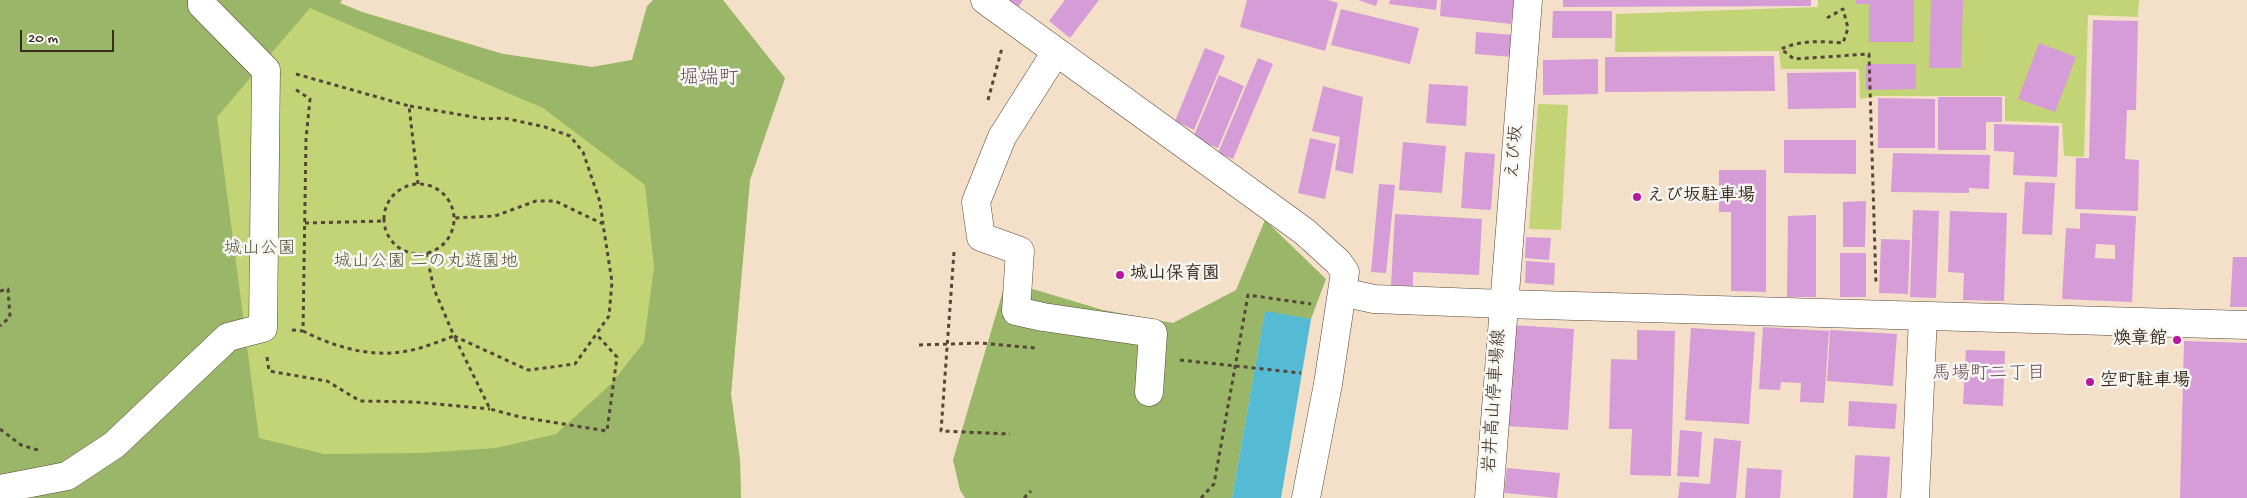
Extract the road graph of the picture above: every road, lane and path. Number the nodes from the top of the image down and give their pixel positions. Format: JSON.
{"nodes":[{"id":1,"x":202,"y":0,"type":"edge"},
{"id":2,"x":985,"y":0,"type":"edge"},
{"id":3,"x":1528,"y":0,"type":"edge"},
{"id":4,"x":1827,"y":18,"type":"dead end"},
{"id":5,"x":1056,"y":52,"type":"junction"},
{"id":6,"x":266,"y":70,"type":"junction"},
{"id":7,"x":409,"y":106,"type":"junction"},
{"id":8,"x":418,"y":184,"type":"junction"},
{"id":9,"x":454,"y":218,"type":"junction"},
{"id":10,"x":384,"y":221,"type":"junction"},
{"id":11,"x":305,"y":223,"type":"junction"},
{"id":12,"x":603,"y":224,"type":"junction"},
{"id":13,"x":426,"y":253,"type":"junction"},
{"id":14,"x":0,"y":291,"type":"edge"},
{"id":15,"x":1341,"y":300,"type":"junction"},
{"id":16,"x":1504,"y":304,"type":"junction"},
{"id":17,"x":1876,"y":313,"type":"junction"},
{"id":18,"x":1923,"y":316,"type":"junction"},
{"id":19,"x":2247,"y":325,"type":"edge"},
{"id":20,"x":0,"y":326,"type":"edge"},
{"id":21,"x":263,"y":328,"type":"junction"},
{"id":22,"x":303,"y":331,"type":"junction"},
{"id":23,"x":597,"y":335,"type":"junction"},
{"id":24,"x":454,"y":336,"type":"junction"},
{"id":25,"x":946,"y":344,"type":"junction"},
{"id":26,"x":919,"y":345,"type":"dead end"},
{"id":27,"x":1012,"y":346,"type":"dead end"},
{"id":28,"x":1188,"y":361,"type":"dead end"},
{"id":29,"x":1235,"y":365,"type":"junction"},
{"id":30,"x":269,"y":371,"type":"dead end"},
{"id":31,"x":1329,"y":376,"type":"junction"},
{"id":32,"x":1150,"y":392,"type":"dead end"},
{"id":33,"x":490,"y":410,"type":"junction"},
{"id":34,"x":1010,"y":434,"type":"dead end"},
{"id":35,"x":0,"y":489,"type":"edge"},
{"id":36,"x":1031,"y":491,"type":"dead end"},
{"id":37,"x":1024,"y":498,"type":"edge"},
{"id":38,"x":1201,"y":498,"type":"edge"},
{"id":39,"x":1306,"y":498,"type":"edge"},
{"id":40,"x":1489,"y":498,"type":"edge"},
{"id":41,"x":1915,"y":498,"type":"edge"}],
"edges":[{"from":1,"to":6,"type":"street"},
{"from":2,"to":5,"type":"street"},
{"from":3,"to":16,"type":"street","name":"えび坂"},
{"from":4,"to":17,"type":"path"},
{"from":5,"to":15,"type":"street"},
{"from":5,"to":32,"type":"street"},
{"from":6,"to":7,"type":"path"},
{"from":6,"to":11,"type":"path"},
{"from":6,"to":21,"type":"street"},
{"from":7,"to":8,"type":"path"},
{"from":7,"to":12,"type":"path"},
{"from":8,"to":9,"type":"path"},
{"from":8,"to":10,"type":"path"},
{"from":9,"to":12,"type":"path"},
{"from":9,"to":13,"type":"path"},
{"from":10,"to":11,"type":"path"},
{"from":10,"to":13,"type":"path"},
{"from":11,"to":22,"type":"path"},
{"from":12,"to":23,"type":"path"},
{"from":13,"to":24,"type":"path"},
{"from":14,"to":20,"type":"path"},
{"from":15,"to":16,"type":"street"},
{"from":15,"to":29,"type":"path"},
{"from":15,"to":31,"type":"street"},
{"from":16,"to":17,"type":"street"},
{"from":16,"to":40,"type":"street","name":"岩井高山停車場線"},
{"from":17,"to":18,"type":"street"},
{"from":18,"to":19,"type":"street"},
{"from":18,"to":41,"type":"street"},
{"from":21,"to":22,"type":"path"},
{"from":21,"to":35,"type":"street"},
{"from":22,"to":24,"type":"path"},
{"from":23,"to":24,"type":"path"},
{"from":23,"to":33,"type":"path"},
{"from":24,"to":33,"type":"path"},
{"from":25,"to":26,"type":"path"},
{"from":25,"to":27,"type":"path"},
{"from":25,"to":34,"type":"path"},
{"from":28,"to":29,"type":"path"},
{"from":29,"to":31,"type":"path"},
{"from":29,"to":38,"type":"path"},
{"from":30,"to":33,"type":"path"},
{"from":31,"to":39,"type":"street"},
{"from":36,"to":37,"type":"path"}]}
